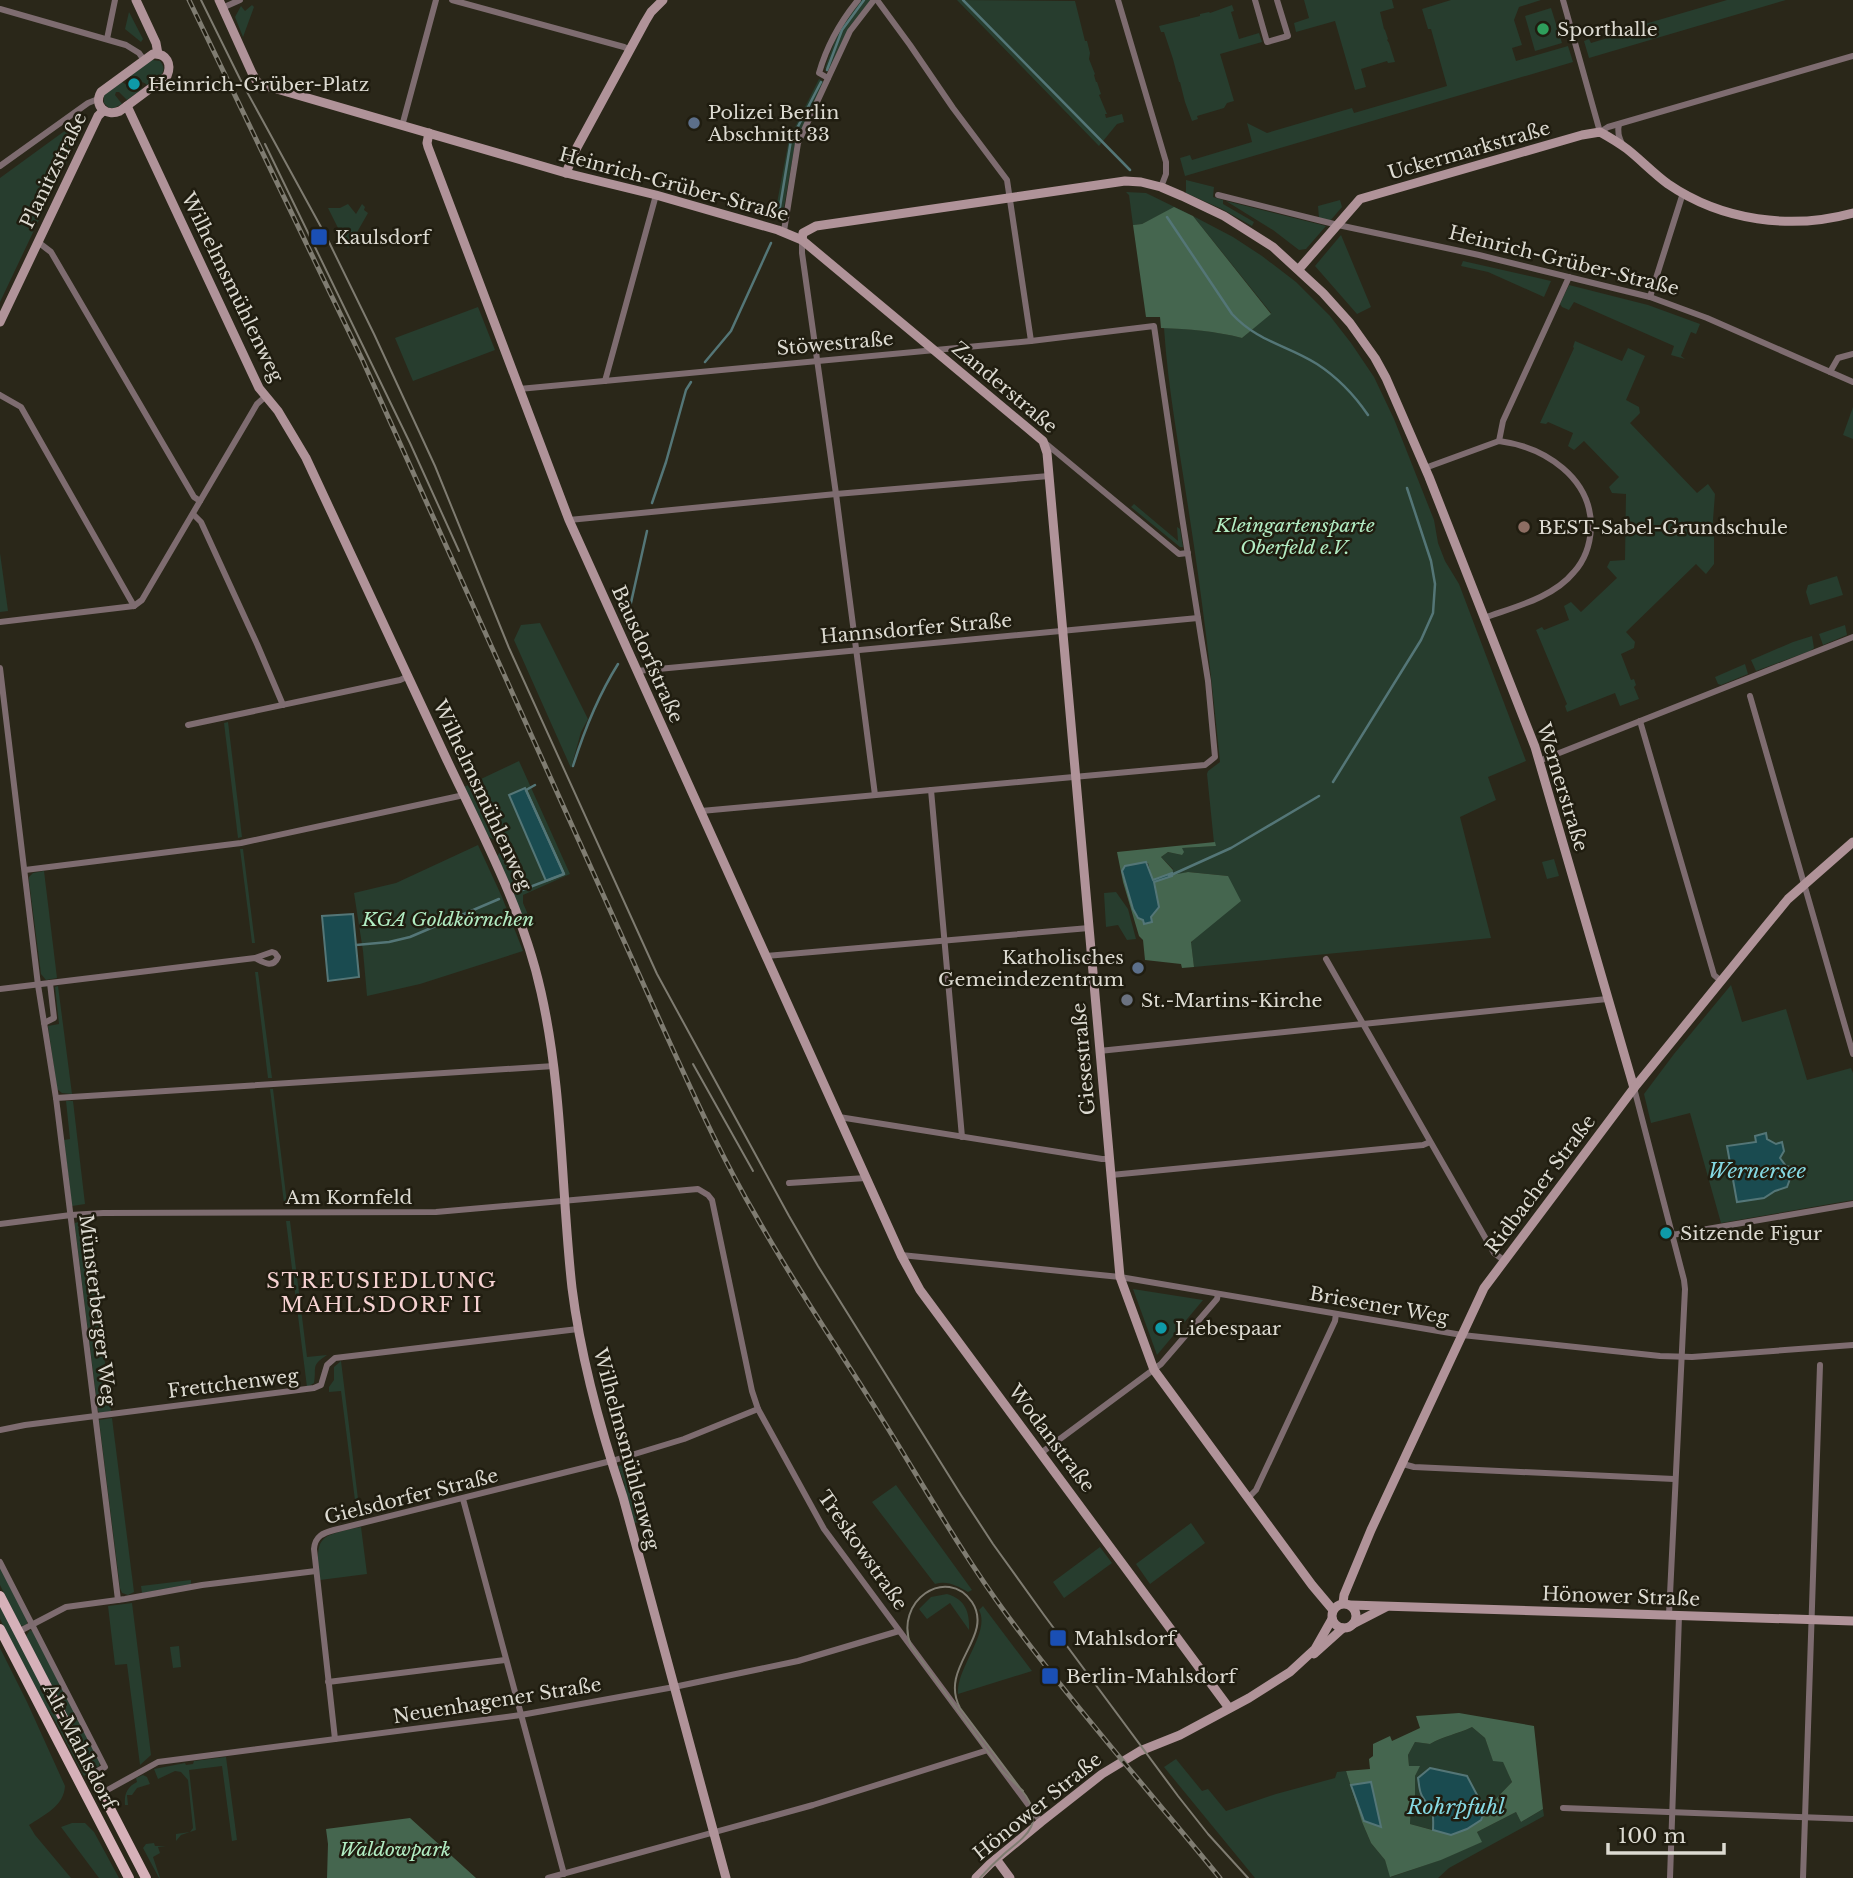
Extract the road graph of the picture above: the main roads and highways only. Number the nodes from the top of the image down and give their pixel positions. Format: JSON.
{"nodes":[{"id":1,"x":0,"y":1596,"type":"edge"},
{"id":2,"x":0,"y":1629,"type":"edge"},
{"id":3,"x":129,"y":1878,"type":"edge"},
{"id":4,"x":146,"y":1878,"type":"edge"}],
"edges":[{"from":1,"to":4,"type":"main road","name":"Alt-Mahlsdorf"},
{"from":2,"to":3,"type":"main road","name":"Alt-Mahlsdorf"}]}
